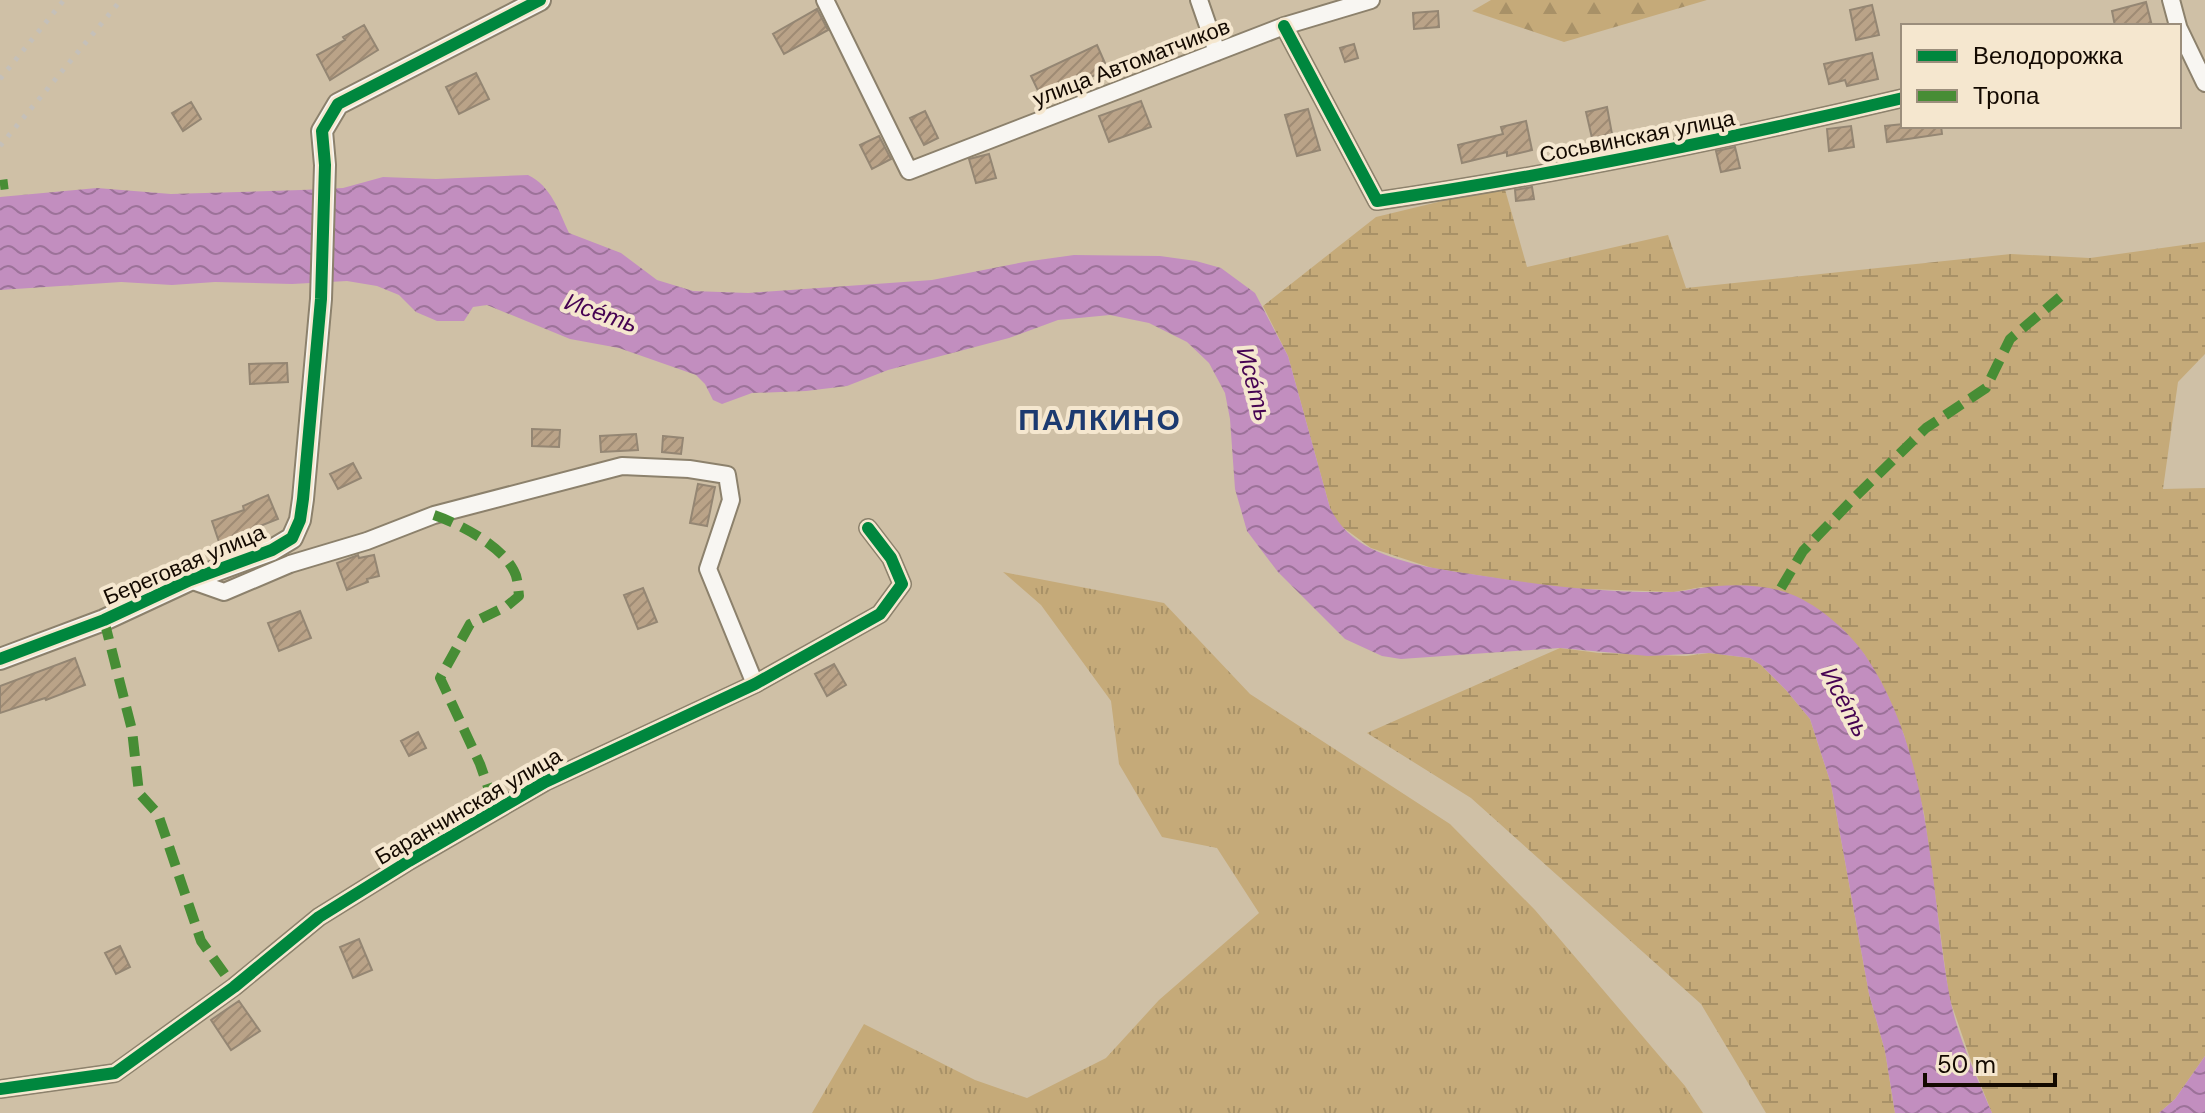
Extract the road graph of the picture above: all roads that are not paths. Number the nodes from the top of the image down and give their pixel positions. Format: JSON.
{"nodes":[{"id":1,"x":540,"y":0,"type":"edge"},
{"id":2,"x":825,"y":0,"type":"edge"},
{"id":3,"x":1199,"y":0,"type":"edge"},
{"id":4,"x":1371,"y":0,"type":"edge"},
{"id":5,"x":2171,"y":0,"type":"edge"},
{"id":6,"x":2177,"y":24,"type":"edge"},
{"id":7,"x":1284,"y":26,"type":"junction"},
{"id":8,"x":2181,"y":35,"type":"edge"},
{"id":9,"x":1217,"y":52,"type":"junction"},
{"id":10,"x":2205,"y":83,"type":"edge"},
{"id":11,"x":1901,"y":98,"type":"edge"},
{"id":12,"x":868,"y":528,"type":"dead end"},
{"id":13,"x":190,"y":580,"type":"junction"},
{"id":14,"x":0,"y":659,"type":"edge"},
{"id":15,"x":755,"y":684,"type":"junction"},
{"id":16,"x":0,"y":1089,"type":"edge"}],
"edges":[{"from":1,"to":13,"type":"street","name":"Береговая улица"},
{"from":2,"to":9,"type":"street","name":"улица Автоматчиков"},
{"from":3,"to":9,"type":"street"},
{"from":4,"to":7,"type":"street","name":"улица Автоматчиков"},
{"from":5,"to":6,"type":"street"},
{"from":7,"to":9,"type":"street","name":"улица Автоматчиков"},
{"from":7,"to":11,"type":"street","name":"Сосьвинская улица"},
{"from":8,"to":10,"type":"street"},
{"from":12,"to":15,"type":"street","name":"Баранчинская улица"},
{"from":13,"to":14,"type":"street","name":"Береговая улица"},
{"from":13,"to":15,"type":"street","name":"Береговая улица"},
{"from":15,"to":16,"type":"street","name":"Баранчинская улица"}]}
